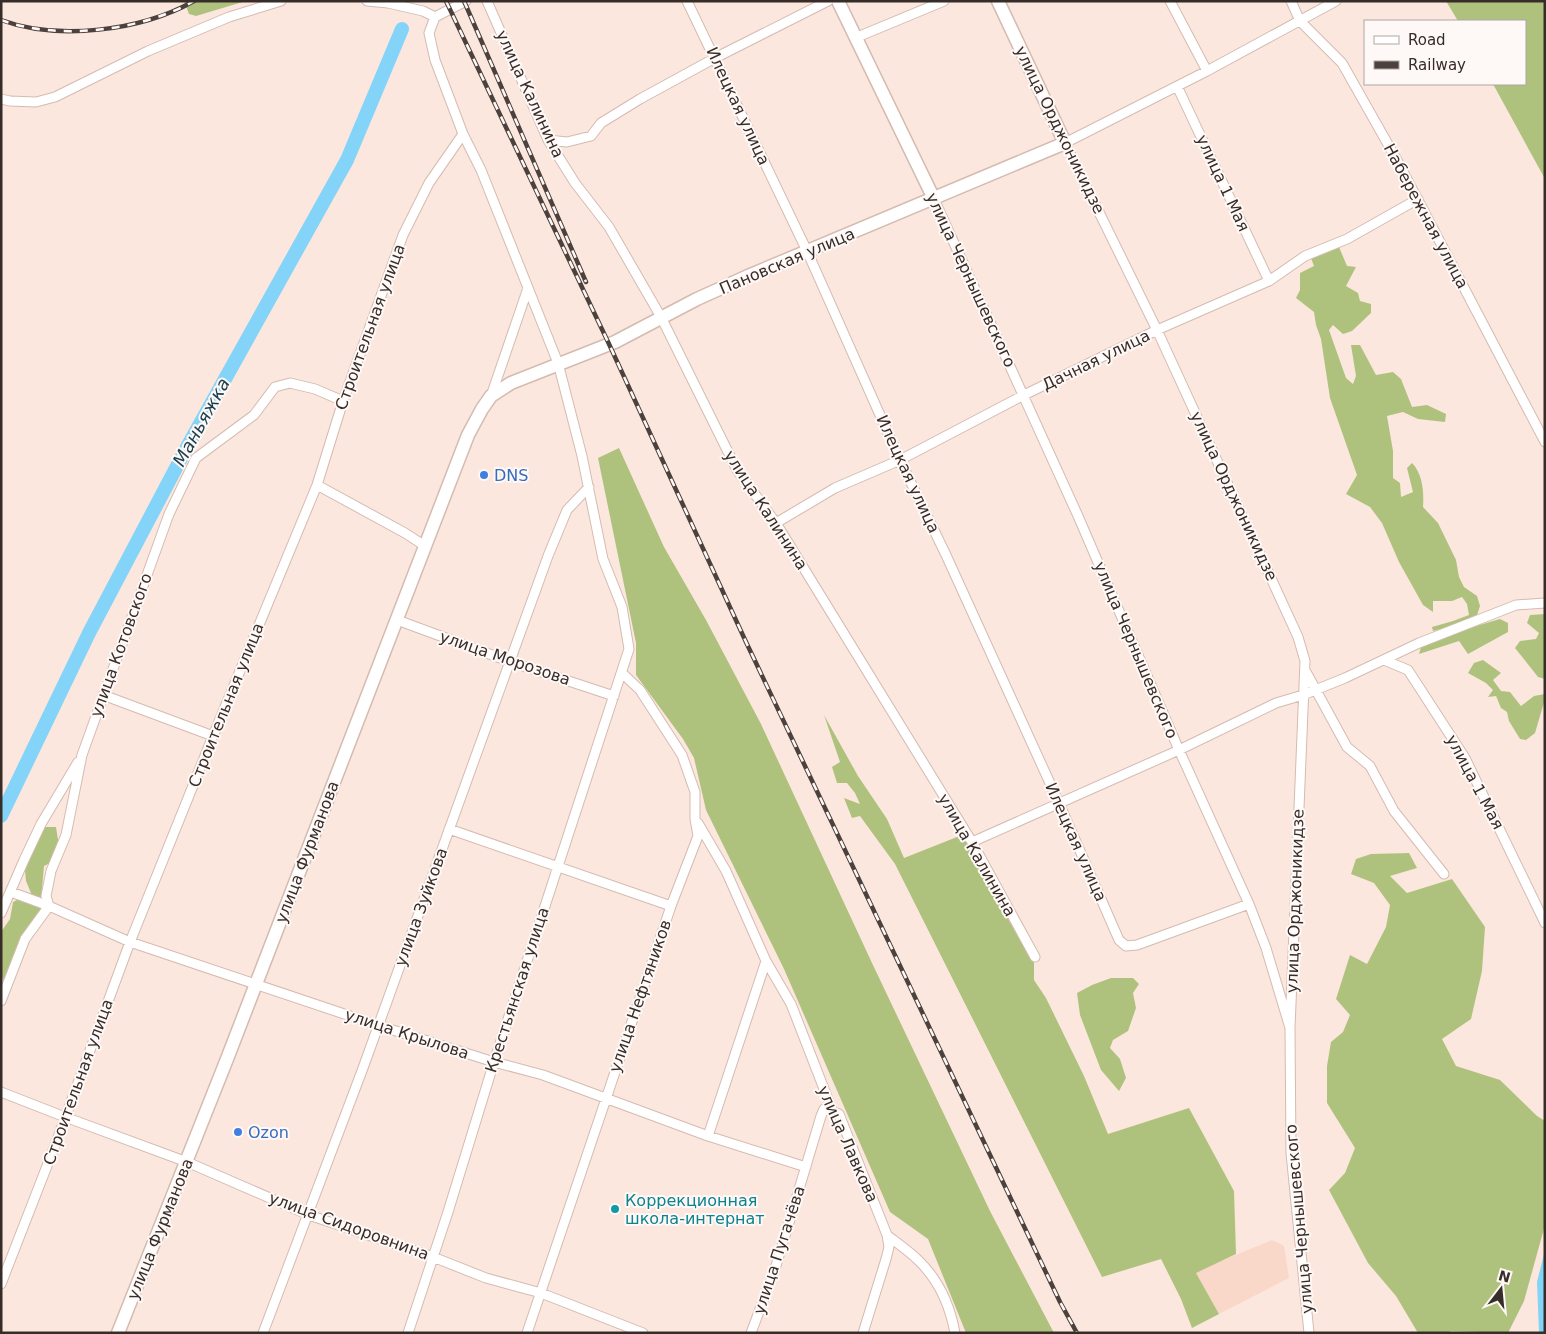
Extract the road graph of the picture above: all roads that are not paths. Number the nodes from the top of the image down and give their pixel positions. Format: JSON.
{"nodes":[{"id":1,"x":281,"y":1,"type":"edge"},
{"id":2,"x":367,"y":1,"type":"edge"},
{"id":3,"x":466,"y":1,"type":"edge"},
{"id":4,"x":487,"y":1,"type":"edge"},
{"id":5,"x":688,"y":1,"type":"edge"},
{"id":6,"x":828,"y":1,"type":"edge"},
{"id":7,"x":838,"y":1,"type":"edge"},
{"id":8,"x":944,"y":1,"type":"edge"},
{"id":9,"x":998,"y":1,"type":"edge"},
{"id":10,"x":1170,"y":1,"type":"edge"},
{"id":11,"x":1291,"y":1,"type":"edge"},
{"id":12,"x":1336,"y":1,"type":"edge"},
{"id":13,"x":434,"y":17,"type":"junction"},
{"id":14,"x":1300,"y":20,"type":"junction"},
{"id":15,"x":855,"y":38,"type":"junction"},
{"id":16,"x":715,"y":58,"type":"junction"},
{"id":17,"x":1208,"y":71,"type":"junction"},
{"id":18,"x":1177,"y":86,"type":"junction"},
{"id":19,"x":1,"y":99,"type":"edge"},
{"id":20,"x":463,"y":134,"type":"junction"},
{"id":21,"x":548,"y":140,"type":"junction"},
{"id":22,"x":1065,"y":143,"type":"junction"},
{"id":23,"x":934,"y":199,"type":"junction"},
{"id":24,"x":1418,"y":199,"type":"junction"},
{"id":25,"x":807,"y":251,"type":"junction"},
{"id":26,"x":1269,"y":281,"type":"junction"},
{"id":27,"x":528,"y":288,"type":"junction"},
{"id":28,"x":661,"y":317,"type":"junction"},
{"id":29,"x":1157,"y":330,"type":"junction"},
{"id":30,"x":558,"y":363,"type":"junction"},
{"id":31,"x":511,"y":383,"type":"joint"},
{"id":32,"x":1024,"y":395,"type":"junction"},
{"id":33,"x":491,"y":396,"type":"junction"},
{"id":34,"x":342,"y":401,"type":"junction"},
{"id":35,"x":1545,"y":442,"type":"edge"},
{"id":36,"x":900,"y":460,"type":"junction"},
{"id":37,"x":318,"y":485,"type":"junction"},
{"id":38,"x":589,"y":487,"type":"junction"},
{"id":39,"x":776,"y":523,"type":"junction"},
{"id":40,"x":425,"y":546,"type":"junction"},
{"id":41,"x":1545,"y":603,"type":"edge"},
{"id":42,"x":397,"y":620,"type":"junction"},
{"id":43,"x":1384,"y":660,"type":"junction"},
{"id":44,"x":511,"y":662,"type":"junction"},
{"id":45,"x":1305,"y":670,"type":"junction"},
{"id":46,"x":622,"y":673,"type":"junction"},
{"id":47,"x":1314,"y":689,"type":"junction"},
{"id":48,"x":1303,"y":695,"type":"junction"},
{"id":49,"x":103,"y":696,"type":"junction"},
{"id":50,"x":614,"y":696,"type":"junction"},
{"id":51,"x":213,"y":736,"type":"junction"},
{"id":52,"x":1180,"y":750,"type":"junction"},
{"id":53,"x":82,"y":755,"type":"junction"},
{"id":54,"x":1059,"y":803,"type":"junction"},
{"id":55,"x":695,"y":819,"type":"junction"},
{"id":56,"x":449,"y":830,"type":"junction"},
{"id":57,"x":972,"y":842,"type":"junction"},
{"id":58,"x":557,"y":867,"type":"junction"},
{"id":59,"x":1444,"y":874,"type":"dead end"},
{"id":60,"x":11,"y":892,"type":"junction"},
{"id":61,"x":1249,"y":904,"type":"junction"},
{"id":62,"x":49,"y":906,"type":"junction"},
{"id":63,"x":670,"y":906,"type":"junction"},
{"id":64,"x":1,"y":913,"type":"edge"},
{"id":65,"x":1545,"y":923,"type":"edge"},
{"id":66,"x":130,"y":942,"type":"junction"},
{"id":67,"x":1035,"y":957,"type":"dead end"},
{"id":68,"x":766,"y":961,"type":"junction"},
{"id":69,"x":255,"y":985,"type":"junction"},
{"id":70,"x":1,"y":1001,"type":"edge"},
{"id":71,"x":377,"y":1025,"type":"junction"},
{"id":72,"x":1290,"y":1028,"type":"junction"},
{"id":73,"x":494,"y":1062,"type":"junction"},
{"id":74,"x":1,"y":1092,"type":"edge"},
{"id":75,"x":605,"y":1098,"type":"junction"},
{"id":76,"x":833,"y":1112,"type":"junction"},
{"id":77,"x":65,"y":1117,"type":"junction"},
{"id":78,"x":708,"y":1136,"type":"junction"},
{"id":79,"x":187,"y":1162,"type":"junction"},
{"id":80,"x":806,"y":1167,"type":"junction"},
{"id":81,"x":309,"y":1215,"type":"junction"},
{"id":82,"x":887,"y":1235,"type":"junction"},
{"id":83,"x":433,"y":1257,"type":"junction"},
{"id":84,"x":1,"y":1284,"type":"edge"},
{"id":85,"x":541,"y":1293,"type":"junction"},
{"id":86,"x":641,"y":1332,"type":"edge"},
{"id":87,"x":118,"y":1333,"type":"edge"},
{"id":88,"x":263,"y":1333,"type":"edge"},
{"id":89,"x":408,"y":1333,"type":"edge"},
{"id":90,"x":527,"y":1333,"type":"edge"},
{"id":91,"x":751,"y":1333,"type":"edge"},
{"id":92,"x":863,"y":1333,"type":"edge"},
{"id":93,"x":955,"y":1333,"type":"edge"},
{"id":94,"x":1309,"y":1333,"type":"edge"}],
"edges":[{"from":1,"to":19,"type":"street"},
{"from":2,"to":13,"type":"street"},
{"from":3,"to":13,"type":"street"},
{"from":4,"to":21,"type":"street","name":"улица Калинина"},
{"from":5,"to":16,"type":"street","name":"Илецкая улица"},
{"from":6,"to":16,"type":"street"},
{"from":7,"to":15,"type":"main road","name":"улица Чернышевского"},
{"from":8,"to":15,"type":"street"},
{"from":9,"to":22,"type":"main road","name":"улица Орджоникидзе"},
{"from":10,"to":17,"type":"street"},
{"from":11,"to":14,"type":"street","name":"Набережная улица"},
{"from":12,"to":14,"type":"street"},
{"from":13,"to":20,"type":"street"},
{"from":14,"to":17,"type":"street"},
{"from":14,"to":24,"type":"street","name":"Набережная улица"},
{"from":15,"to":23,"type":"main road","name":"улица Чернышевского"},
{"from":16,"to":21,"type":"street"},
{"from":16,"to":25,"type":"street","name":"Илецкая улица"},
{"from":17,"to":18,"type":"street"},
{"from":18,"to":22,"type":"street"},
{"from":18,"to":26,"type":"street","name":"улица 1 Мая"},
{"from":20,"to":27,"type":"street"},
{"from":20,"to":34,"type":"street","name":"Строительная улица"},
{"from":21,"to":28,"type":"street","name":"улица Калинина"},
{"from":22,"to":23,"type":"main road","name":"Пановская улица"},
{"from":22,"to":29,"type":"street","name":"улица Орджоникидзе"},
{"from":23,"to":25,"type":"main road","name":"Пановская улица"},
{"from":23,"to":32,"type":"street","name":"улица Чернышевского"},
{"from":24,"to":26,"type":"street","name":"Дачная улица"},
{"from":24,"to":35,"type":"street","name":"Набережная улица"},
{"from":25,"to":28,"type":"main road","name":"Пановская улица"},
{"from":25,"to":36,"type":"street","name":"Илецкая улица"},
{"from":26,"to":29,"type":"street","name":"Дачная улица"},
{"from":27,"to":30,"type":"street"},
{"from":27,"to":33,"type":"street"},
{"from":28,"to":30,"type":"main road","name":"Пановская улица"},
{"from":28,"to":39,"type":"street","name":"улица Калинина"},
{"from":29,"to":32,"type":"street","name":"Дачная улица"},
{"from":29,"to":45,"type":"street","name":"улица Орджоникидзе"},
{"from":30,"to":31,"type":"main road","name":"Пановская улица"},
{"from":30,"to":38,"type":"street"},
{"from":31,"to":33,"type":"main road","name":"улица Фурманова"},
{"from":32,"to":36,"type":"street","name":"Дачная улица"},
{"from":32,"to":52,"type":"street","name":"улица Чернышевского"},
{"from":33,"to":40,"type":"main road","name":"улица Фурманова"},
{"from":34,"to":37,"type":"street","name":"Строительная улица"},
{"from":34,"to":49,"type":"street","name":"улица Котовского"},
{"from":36,"to":39,"type":"street","name":"Дачная улица"},
{"from":36,"to":54,"type":"street","name":"Илецкая улица"},
{"from":37,"to":40,"type":"street"},
{"from":37,"to":51,"type":"street","name":"Строительная улица"},
{"from":38,"to":44,"type":"street","name":"улица Зуйкова"},
{"from":38,"to":46,"type":"street","name":"Крестьянская улица"},
{"from":39,"to":57,"type":"street","name":"улица Калинина"},
{"from":40,"to":42,"type":"main road","name":"улица Фурманова"},
{"from":41,"to":43,"type":"street"},
{"from":42,"to":44,"type":"street","name":"улица Морозова"},
{"from":42,"to":69,"type":"main road","name":"улица Фурманова"},
{"from":43,"to":47,"type":"street"},
{"from":43,"to":65,"type":"street","name":"улица 1 Мая"},
{"from":44,"to":50,"type":"street","name":"улица Морозова"},
{"from":44,"to":56,"type":"street","name":"улица Зуйкова"},
{"from":45,"to":47,"type":"street"},
{"from":45,"to":48,"type":"street","name":"улица Орджоникидзе"},
{"from":46,"to":50,"type":"street","name":"Крестьянская улица"},
{"from":46,"to":55,"type":"street","name":"улица Нефтяников"},
{"from":47,"to":48,"type":"street"},
{"from":47,"to":59,"type":"street"},
{"from":48,"to":52,"type":"street"},
{"from":48,"to":72,"type":"street","name":"улица Орджоникидзе"},
{"from":49,"to":51,"type":"street"},
{"from":49,"to":53,"type":"street","name":"улица Котовского"},
{"from":50,"to":58,"type":"street","name":"Крестьянская улица"},
{"from":51,"to":66,"type":"street","name":"Строительная улица"},
{"from":52,"to":54,"type":"street"},
{"from":52,"to":61,"type":"street","name":"улица Чернышевского"},
{"from":53,"to":60,"type":"street"},
{"from":53,"to":62,"type":"street","name":"улица Котовского"},
{"from":54,"to":57,"type":"street"},
{"from":54,"to":61,"type":"street","name":"Илецкая улица"},
{"from":55,"to":63,"type":"street","name":"улица Нефтяников"},
{"from":55,"to":68,"type":"street","name":"улица Лавкова"},
{"from":56,"to":58,"type":"street"},
{"from":56,"to":71,"type":"street","name":"улица Зуйкова"},
{"from":57,"to":67,"type":"street","name":"улица Калинина"},
{"from":58,"to":63,"type":"street"},
{"from":58,"to":73,"type":"street","name":"Крестьянская улица"},
{"from":60,"to":62,"type":"street","name":"улица Крылова"},
{"from":60,"to":64,"type":"street"},
{"from":61,"to":72,"type":"street","name":"улица Чернышевского"},
{"from":62,"to":66,"type":"street","name":"улица Крылова"},
{"from":62,"to":70,"type":"street"},
{"from":63,"to":75,"type":"street","name":"улица Нефтяников"},
{"from":66,"to":69,"type":"street","name":"улица Крылова"},
{"from":66,"to":77,"type":"street","name":"Строительная улица"},
{"from":68,"to":76,"type":"street","name":"улица Лавкова"},
{"from":68,"to":78,"type":"street"},
{"from":69,"to":71,"type":"street","name":"улица Крылова"},
{"from":69,"to":79,"type":"main road","name":"улица Фурманова"},
{"from":71,"to":73,"type":"street","name":"улица Крылова"},
{"from":71,"to":81,"type":"street","name":"улица Зуйкова"},
{"from":72,"to":94,"type":"street","name":"улица Чернышевского"},
{"from":73,"to":75,"type":"street","name":"улица Крылова"},
{"from":73,"to":83,"type":"street","name":"Крестьянская улица"},
{"from":74,"to":77,"type":"street","name":"улица Сидоровнина"},
{"from":75,"to":78,"type":"street","name":"улица Крылова"},
{"from":75,"to":85,"type":"street","name":"улица Нефтяников"},
{"from":76,"to":80,"type":"street","name":"улица Пугачёва"},
{"from":76,"to":82,"type":"street","name":"улица Лавкова"},
{"from":77,"to":79,"type":"street","name":"улица Сидоровнина"},
{"from":77,"to":84,"type":"street","name":"Строительная улица"},
{"from":78,"to":80,"type":"street","name":"улица Крылова"},
{"from":79,"to":81,"type":"street","name":"улица Сидоровнина"},
{"from":79,"to":87,"type":"main road","name":"улица Фурманова"},
{"from":80,"to":91,"type":"street","name":"улица Пугачёва"},
{"from":81,"to":83,"type":"street","name":"улица Сидоровнина"},
{"from":81,"to":88,"type":"street","name":"улица Зуйкова"},
{"from":82,"to":92,"type":"street","name":"улица Лавкова"},
{"from":82,"to":93,"type":"street"},
{"from":83,"to":85,"type":"street","name":"улица Сидоровнина"},
{"from":83,"to":89,"type":"street","name":"Крестьянская улица"},
{"from":85,"to":86,"type":"street","name":"улица Сидоровнина"},
{"from":85,"to":90,"type":"street","name":"улица Нефтяников"}]}
